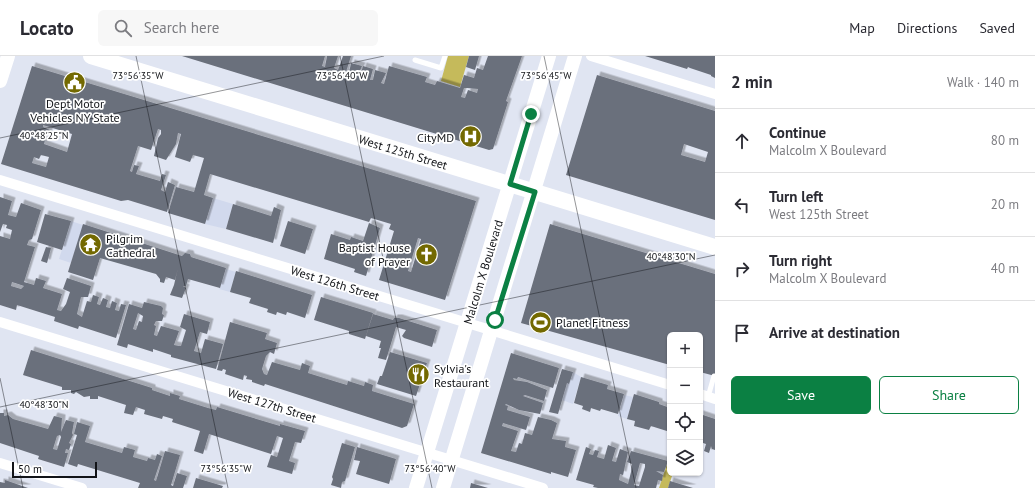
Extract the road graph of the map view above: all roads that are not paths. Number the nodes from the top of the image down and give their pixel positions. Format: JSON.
{"nodes":[{"id":1,"x":8,"y":56,"type":"edge"},
{"id":2,"x":91,"y":56,"type":"edge"},
{"id":3,"x":445,"y":56,"type":"edge"},
{"id":4,"x":549,"y":56,"type":"edge"},
{"id":5,"x":575,"y":56,"type":"edge"},
{"id":6,"x":591,"y":56,"type":"edge"},
{"id":7,"x":416,"y":60,"type":"dead end"},
{"id":8,"x":0,"y":81,"type":"edge"},
{"id":9,"x":715,"y":94,"type":"edge"},
{"id":10,"x":0,"y":180,"type":"edge"},
{"id":11,"x":510,"y":184,"type":"junction"},
{"id":12,"x":535,"y":192,"type":"junction"},
{"id":13,"x":715,"y":247,"type":"edge"},
{"id":14,"x":0,"y":322,"type":"edge"},
{"id":15,"x":468,"y":324,"type":"junction"},
{"id":16,"x":492,"y":331,"type":"junction"},
{"id":17,"x":714,"y":376,"type":"dead end"},
{"id":18,"x":667,"y":384,"type":"edge"},
{"id":19,"x":708,"y":397,"type":"edge"},
{"id":20,"x":428,"y":452,"type":"junction"},
{"id":21,"x":451,"y":460,"type":"junction"},
{"id":22,"x":0,"y":464,"type":"edge"},
{"id":23,"x":82,"y":488,"type":"edge"},
{"id":24,"x":416,"y":488,"type":"edge"},
{"id":25,"x":443,"y":488,"type":"edge"},
{"id":26,"x":543,"y":488,"type":"edge"}],
"edges":[{"from":1,"to":8,"type":"main road"},
{"from":2,"to":11,"type":"main road","name":"West 125th Street"},
{"from":3,"to":7,"type":"lane"},
{"from":4,"to":11,"type":"main road","name":"Malcolm X Boulevard"},
{"from":5,"to":12,"type":"main road"},
{"from":6,"to":9,"type":"street"},
{"from":10,"to":15,"type":"street","name":"West 126th Street"},
{"from":11,"to":12,"type":"main road","name":"West 125th Street"},
{"from":11,"to":15,"type":"main road","name":"Malcolm X Boulevard"},
{"from":12,"to":13,"type":"main road","name":"West 125th Street"},
{"from":12,"to":16,"type":"main road"},
{"from":14,"to":20,"type":"street","name":"West 127th Street"},
{"from":15,"to":16,"type":"street","name":"West 126th Street"},
{"from":15,"to":20,"type":"main road","name":"Malcolm X Boulevard"},
{"from":16,"to":18,"type":"street","name":"West 126th Street"},
{"from":16,"to":21,"type":"main road"},
{"from":17,"to":19,"type":"lane"},
{"from":20,"to":21,"type":"street","name":"West 127th Street"},
{"from":20,"to":24,"type":"main road","name":"Malcolm X Boulevard"},
{"from":21,"to":25,"type":"main road"},
{"from":21,"to":26,"type":"street","name":"West 127th Street"},
{"from":22,"to":23,"type":"street"}]}
